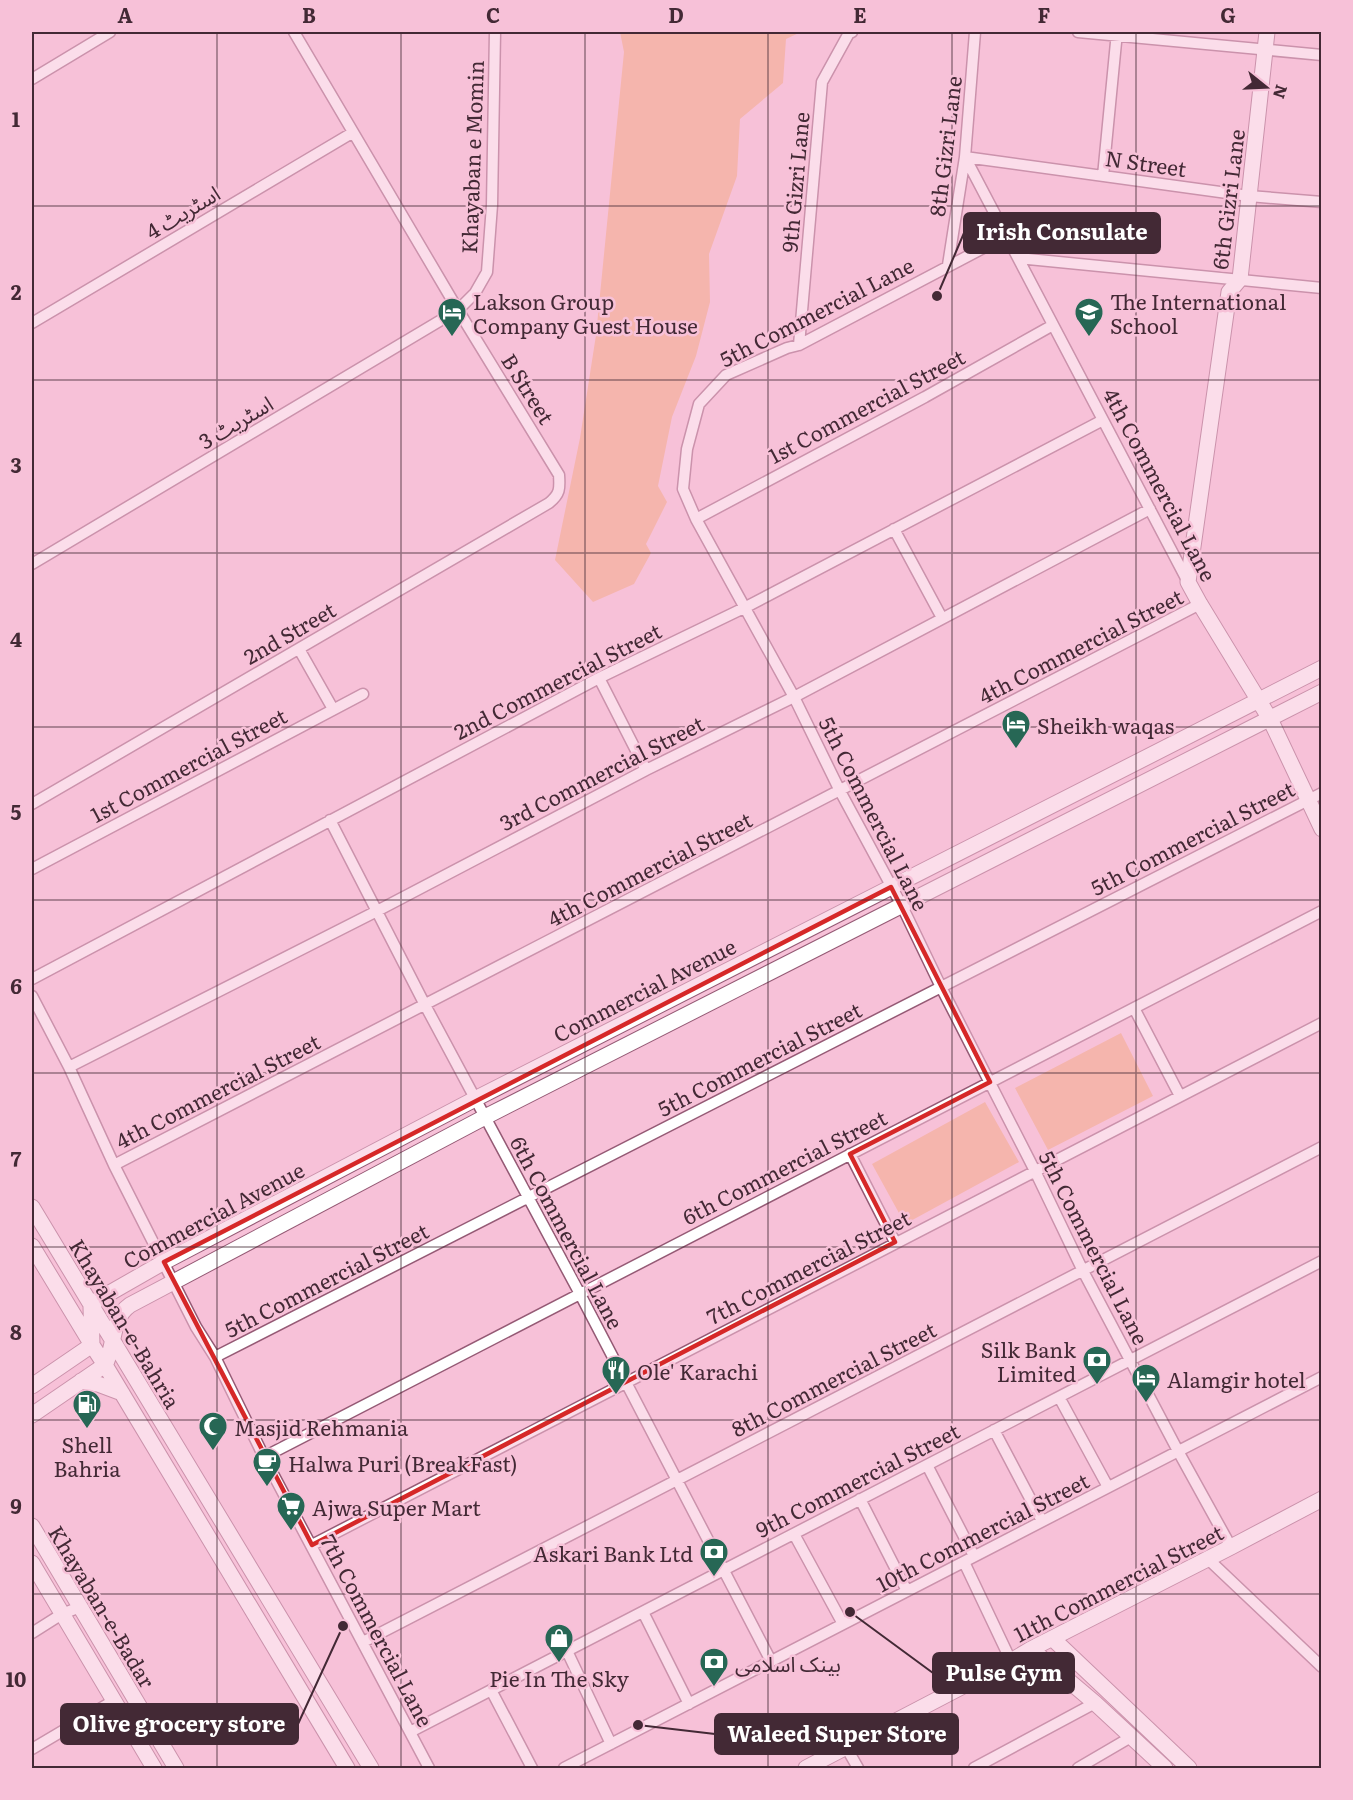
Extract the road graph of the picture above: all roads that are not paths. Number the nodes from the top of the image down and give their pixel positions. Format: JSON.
{"nodes":[{"id":1,"x":110,"y":32,"type":"edge"},
{"id":2,"x":294,"y":32,"type":"edge"},
{"id":3,"x":495,"y":32,"type":"edge"},
{"id":4,"x":852,"y":32,"type":"edge"},
{"id":5,"x":975,"y":32,"type":"edge"},
{"id":6,"x":1078,"y":32,"type":"edge"},
{"id":7,"x":1267,"y":32,"type":"edge"},
{"id":8,"x":1117,"y":34,"type":"edge"},
{"id":9,"x":1266,"y":50,"type":"junction"},
{"id":10,"x":1322,"y":56,"type":"edge"},
{"id":11,"x":32,"y":79,"type":"edge"},
{"id":12,"x":352,"y":133,"type":"junction"},
{"id":13,"x":965,"y":157,"type":"junction"},
{"id":14,"x":1103,"y":176,"type":"junction"},
{"id":15,"x":1249,"y":196,"type":"junction"},
{"id":16,"x":1322,"y":202,"type":"edge"},
{"id":17,"x":1006,"y":236,"type":"junction"},
{"id":18,"x":1018,"y":258,"type":"junction"},
{"id":19,"x":948,"y":265,"type":"junction"},
{"id":20,"x":1240,"y":279,"type":"junction"},
{"id":21,"x":1322,"y":288,"type":"edge"},
{"id":22,"x":458,"y":310,"type":"junction"},
{"id":23,"x":32,"y":323,"type":"edge"},
{"id":24,"x":1053,"y":325,"type":"junction"},
{"id":25,"x":799,"y":345,"type":"junction"},
{"id":26,"x":1103,"y":420,"type":"junction"},
{"id":27,"x":560,"y":488,"type":"joint"},
{"id":28,"x":1150,"y":509,"type":"junction"},
{"id":29,"x":696,"y":519,"type":"junction"},
{"id":30,"x":894,"y":529,"type":"junction"},
{"id":31,"x":32,"y":564,"type":"edge"},
{"id":32,"x":1188,"y":582,"type":"junction"},
{"id":33,"x":1200,"y":604,"type":"junction"},
{"id":34,"x":746,"y":607,"type":"junction"},
{"id":35,"x":942,"y":618,"type":"junction"},
{"id":36,"x":299,"y":649,"type":"junction"},
{"id":37,"x":1322,"y":668,"type":"edge"},
{"id":38,"x":599,"y":678,"type":"junction"},
{"id":39,"x":1322,"y":692,"type":"edge"},
{"id":40,"x":363,"y":694,"type":"dead end"},
{"id":41,"x":794,"y":697,"type":"junction"},
{"id":42,"x":1259,"y":700,"type":"junction"},
{"id":43,"x":333,"y":710,"type":"junction"},
{"id":44,"x":1270,"y":719,"type":"junction"},
{"id":45,"x":646,"y":770,"type":"junction"},
{"id":46,"x":840,"y":791,"type":"junction"},
{"id":47,"x":1315,"y":797,"type":"edge"},
{"id":48,"x":32,"y":804,"type":"edge"},
{"id":49,"x":330,"y":820,"type":"junction"},
{"id":50,"x":1322,"y":829,"type":"edge"},
{"id":51,"x":32,"y":869,"type":"edge"},
{"id":52,"x":891,"y":887,"type":"junction"},
{"id":53,"x":902,"y":906,"type":"junction"},
{"id":54,"x":376,"y":910,"type":"junction"},
{"id":55,"x":1322,"y":911,"type":"edge"},
{"id":56,"x":32,"y":979,"type":"edge"},
{"id":57,"x":941,"y":987,"type":"junction"},
{"id":58,"x":32,"y":996,"type":"edge"},
{"id":59,"x":425,"y":1005,"type":"junction"},
{"id":60,"x":1134,"y":1008,"type":"junction"},
{"id":61,"x":1322,"y":1023,"type":"edge"},
{"id":62,"x":69,"y":1067,"type":"junction"},
{"id":63,"x":990,"y":1082,"type":"junction"},
{"id":64,"x":1180,"y":1096,"type":"junction"},
{"id":65,"x":475,"y":1099,"type":"junction"},
{"id":66,"x":485,"y":1117,"type":"junction"},
{"id":67,"x":1322,"y":1147,"type":"edge"},
{"id":68,"x":850,"y":1154,"type":"junction"},
{"id":69,"x":114,"y":1165,"type":"junction"},
{"id":70,"x":1035,"y":1171,"type":"junction"},
{"id":71,"x":528,"y":1198,"type":"junction"},
{"id":72,"x":32,"y":1207,"type":"edge"},
{"id":73,"x":895,"y":1242,"type":"junction"},
{"id":74,"x":32,"y":1246,"type":"edge"},
{"id":75,"x":1322,"y":1261,"type":"edge"},
{"id":76,"x":164,"y":1262,"type":"junction"},
{"id":77,"x":1083,"y":1271,"type":"junction"},
{"id":78,"x":173,"y":1282,"type":"junction"},
{"id":79,"x":580,"y":1294,"type":"junction"},
{"id":80,"x":91,"y":1307,"type":"junction"},
{"id":81,"x":113,"y":1341,"type":"junction"},
{"id":82,"x":92,"y":1345,"type":"junction"},
{"id":83,"x":215,"y":1358,"type":"junction"},
{"id":84,"x":1130,"y":1360,"type":"junction"},
{"id":85,"x":105,"y":1365,"type":"junction"},
{"id":86,"x":1322,"y":1377,"type":"edge"},
{"id":87,"x":81,"y":1381,"type":"junction"},
{"id":88,"x":625,"y":1383,"type":"junction"},
{"id":89,"x":32,"y":1386,"type":"edge"},
{"id":90,"x":122,"y":1393,"type":"junction"},
{"id":91,"x":1059,"y":1397,"type":"junction"},
{"id":92,"x":32,"y":1415,"type":"edge"},
{"id":93,"x":994,"y":1430,"type":"junction"},
{"id":94,"x":1178,"y":1451,"type":"junction"},
{"id":95,"x":264,"y":1457,"type":"junction"},
{"id":96,"x":927,"y":1465,"type":"junction"},
{"id":97,"x":676,"y":1481,"type":"junction"},
{"id":98,"x":1108,"y":1487,"type":"junction"},
{"id":99,"x":1322,"y":1498,"type":"edge"},
{"id":100,"x":861,"y":1499,"type":"junction"},
{"id":101,"x":1042,"y":1521,"type":"junction"},
{"id":102,"x":32,"y":1526,"type":"edge"},
{"id":103,"x":794,"y":1534,"type":"junction"},
{"id":104,"x":312,"y":1545,"type":"junction"},
{"id":105,"x":1231,"y":1547,"type":"junction"},
{"id":106,"x":974,"y":1556,"type":"junction"},
{"id":107,"x":1208,"y":1559,"type":"junction"},
{"id":108,"x":964,"y":1562,"type":"junction"},
{"id":109,"x":32,"y":1563,"type":"edge"},
{"id":110,"x":723,"y":1570,"type":"junction"},
{"id":111,"x":907,"y":1591,"type":"junction"},
{"id":112,"x":80,"y":1607,"type":"junction"},
{"id":113,"x":643,"y":1612,"type":"junction"},
{"id":114,"x":62,"y":1614,"type":"junction"},
{"id":115,"x":843,"y":1624,"type":"junction"},
{"id":116,"x":32,"y":1633,"type":"edge"},
{"id":117,"x":1052,"y":1638,"type":"junction"},
{"id":118,"x":363,"y":1642,"type":"junction"},
{"id":119,"x":1031,"y":1648,"type":"junction"},
{"id":120,"x":567,"y":1651,"type":"junction"},
{"id":121,"x":771,"y":1661,"type":"junction"},
{"id":122,"x":1011,"y":1661,"type":"junction"},
{"id":123,"x":1322,"y":1667,"type":"edge"},
{"id":124,"x":491,"y":1690,"type":"junction"},
{"id":125,"x":113,"y":1701,"type":"junction"},
{"id":126,"x":1095,"y":1703,"type":"junction"},
{"id":127,"x":689,"y":1704,"type":"junction"},
{"id":128,"x":410,"y":1732,"type":"junction"},
{"id":129,"x":1131,"y":1737,"type":"junction"},
{"id":130,"x":611,"y":1744,"type":"junction"},
{"id":131,"x":846,"y":1747,"type":"junction"},
{"id":132,"x":32,"y":1749,"type":"edge"},
{"id":133,"x":154,"y":1768,"type":"edge"},
{"id":134,"x":176,"y":1768,"type":"edge"},
{"id":135,"x":347,"y":1768,"type":"edge"},
{"id":136,"x":371,"y":1768,"type":"edge"},
{"id":137,"x":429,"y":1768,"type":"edge"},
{"id":138,"x":532,"y":1768,"type":"edge"},
{"id":139,"x":564,"y":1768,"type":"edge"},
{"id":140,"x":806,"y":1768,"type":"edge"},
{"id":141,"x":858,"y":1768,"type":"edge"},
{"id":142,"x":974,"y":1768,"type":"edge"},
{"id":143,"x":1077,"y":1768,"type":"edge"},
{"id":144,"x":1165,"y":1768,"type":"edge"},
{"id":145,"x":1189,"y":1768,"type":"edge"}],
"edges":[{"from":1,"to":11,"type":"street"},
{"from":2,"to":12,"type":"street"},
{"from":3,"to":22,"type":"street","name":"Khayaban e Momin"},
{"from":4,"to":25,"type":"street","name":"9th Gizri Lane"},
{"from":5,"to":13,"type":"street","name":"8th Gizri Lane"},
{"from":6,"to":8,"type":"street"},
{"from":7,"to":9,"type":"main road","name":"6th Gizri Lane"},
{"from":8,"to":9,"type":"street"},
{"from":8,"to":14,"type":"street"},
{"from":9,"to":10,"type":"street"},
{"from":9,"to":15,"type":"main road","name":"6th Gizri Lane"},
{"from":12,"to":22,"type":"street","name":"B Street"},
{"from":12,"to":23,"type":"street","name":"اسٹریٹ 4"},
{"from":13,"to":14,"type":"street","name":"N Street"},
{"from":13,"to":17,"type":"street","name":"4th Commercial Lane"},
{"from":13,"to":19,"type":"street","name":"8th Gizri Lane"},
{"from":14,"to":15,"type":"street","name":"N Street"},
{"from":15,"to":16,"type":"street","name":"N Street"},
{"from":15,"to":20,"type":"main road","name":"6th Gizri Lane"},
{"from":17,"to":18,"type":"street","name":"4th Commercial Lane"},
{"from":17,"to":19,"type":"street","name":"5th Commercial Lane"},
{"from":18,"to":20,"type":"street"},
{"from":18,"to":24,"type":"street","name":"4th Commercial Lane"},
{"from":19,"to":25,"type":"street","name":"5th Commercial Lane"},
{"from":20,"to":21,"type":"street"},
{"from":20,"to":32,"type":"main road","name":"6th Gizri Lane"},
{"from":22,"to":27,"type":"street","name":"B Street"},
{"from":22,"to":31,"type":"street","name":"اسٹریٹ 3"},
{"from":24,"to":26,"type":"street","name":"4th Commercial Lane"},
{"from":24,"to":29,"type":"street","name":"1st Commercial Street"},
{"from":25,"to":29,"type":"street","name":"5th Commercial Lane"},
{"from":26,"to":28,"type":"street","name":"4th Commercial Lane"},
{"from":26,"to":30,"type":"street","name":"2nd Commercial Street"},
{"from":27,"to":36,"type":"street","name":"2nd Street"},
{"from":28,"to":32,"type":"street","name":"4th Commercial Lane"},
{"from":28,"to":35,"type":"street","name":"3rd Commercial Street"},
{"from":29,"to":34,"type":"street","name":"5th Commercial Lane"},
{"from":30,"to":34,"type":"street","name":"2nd Commercial Street"},
{"from":30,"to":35,"type":"street"},
{"from":32,"to":33,"type":"main road","name":"4th Commercial Lane"},
{"from":33,"to":42,"type":"main road","name":"4th Commercial Lane"},
{"from":33,"to":46,"type":"street","name":"4th Commercial Street"},
{"from":34,"to":38,"type":"street","name":"2nd Commercial Street"},
{"from":34,"to":41,"type":"street","name":"5th Commercial Lane"},
{"from":35,"to":41,"type":"street","name":"3rd Commercial Street"},
{"from":36,"to":43,"type":"street"},
{"from":36,"to":48,"type":"street","name":"2nd Street"},
{"from":37,"to":42,"type":"main road","name":"Commercial Avenue"},
{"from":38,"to":45,"type":"street"},
{"from":38,"to":49,"type":"street","name":"2nd Commercial Street"},
{"from":39,"to":44,"type":"main road","name":"Commercial Avenue"},
{"from":40,"to":43,"type":"street","name":"1st Commercial Street"},
{"from":41,"to":45,"type":"street","name":"3rd Commercial Street"},
{"from":41,"to":46,"type":"street","name":"5th Commercial Lane"},
{"from":42,"to":44,"type":"main road","name":"4th Commercial Lane"},
{"from":42,"to":52,"type":"main road","name":"Commercial Avenue"},
{"from":43,"to":51,"type":"street","name":"1st Commercial Street"},
{"from":44,"to":47,"type":"main road","name":"4th Commercial Lane"},
{"from":44,"to":53,"type":"main road","name":"Commercial Avenue"},
{"from":45,"to":54,"type":"street","name":"3rd Commercial Street"},
{"from":46,"to":52,"type":"street","name":"5th Commercial Lane"},
{"from":46,"to":59,"type":"street","name":"4th Commercial Street"},
{"from":47,"to":50,"type":"main road","name":"4th Commercial Lane"},
{"from":47,"to":57,"type":"street","name":"5th Commercial Street"},
{"from":49,"to":54,"type":"street","name":"6th Commercial Lane"},
{"from":49,"to":56,"type":"street","name":"2nd Commercial Street"},
{"from":52,"to":53,"type":"street","name":"5th Commercial Lane"},
{"from":52,"to":65,"type":"main road","name":"Commercial Avenue"},
{"from":53,"to":57,"type":"street","name":"5th Commercial Lane"},
{"from":53,"to":66,"type":"main road","name":"Commercial Avenue"},
{"from":54,"to":59,"type":"street","name":"6th Commercial Lane"},
{"from":54,"to":62,"type":"street","name":"3rd Commercial Street"},
{"from":55,"to":60,"type":"street","name":"6th Commercial Street"},
{"from":57,"to":63,"type":"street","name":"5th Commercial Lane"},
{"from":57,"to":71,"type":"street","name":"5th Commercial Street"},
{"from":58,"to":62,"type":"street","name":"7th Commercial Lane"},
{"from":59,"to":65,"type":"street","name":"6th Commercial Lane"},
{"from":59,"to":69,"type":"street","name":"4th Commercial Street"},
{"from":60,"to":63,"type":"street","name":"6th Commercial Street"},
{"from":60,"to":64,"type":"street"},
{"from":61,"to":64,"type":"street","name":"7th Commercial Street"},
{"from":62,"to":69,"type":"street","name":"7th Commercial Lane"},
{"from":63,"to":68,"type":"street","name":"6th Commercial Street"},
{"from":63,"to":70,"type":"street","name":"5th Commercial Lane"},
{"from":64,"to":70,"type":"street","name":"7th Commercial Street"},
{"from":65,"to":66,"type":"street","name":"6th Commercial Lane"},
{"from":65,"to":76,"type":"main road","name":"Commercial Avenue"},
{"from":66,"to":71,"type":"street","name":"6th Commercial Lane"},
{"from":66,"to":78,"type":"main road","name":"Commercial Avenue"},
{"from":67,"to":77,"type":"street","name":"8th Commercial Street"},
{"from":68,"to":73,"type":"street"},
{"from":68,"to":79,"type":"street","name":"6th Commercial Street"},
{"from":69,"to":76,"type":"street","name":"7th Commercial Lane"},
{"from":70,"to":73,"type":"street","name":"7th Commercial Street"},
{"from":70,"to":77,"type":"street","name":"5th Commercial Lane"},
{"from":71,"to":79,"type":"street","name":"6th Commercial Lane"},
{"from":71,"to":83,"type":"street","name":"5th Commercial Street"},
{"from":72,"to":80,"type":"main road","name":"Khayaban-e-Bahria"},
{"from":73,"to":88,"type":"street","name":"7th Commercial Street"},
{"from":74,"to":82,"type":"main road","name":"Khayaban-e-Bahria"},
{"from":75,"to":84,"type":"street","name":"9th Commercial Street"},
{"from":76,"to":78,"type":"street","name":"7th Commercial Lane"},
{"from":76,"to":80,"type":"main road","name":"Commercial Avenue"},
{"from":77,"to":84,"type":"street","name":"5th Commercial Lane"},
{"from":77,"to":97,"type":"street","name":"8th Commercial Street"},
{"from":78,"to":81,"type":"main road","name":"Commercial Avenue"},
{"from":78,"to":83,"type":"street","name":"7th Commercial Lane"},
{"from":79,"to":88,"type":"street","name":"6th Commercial Lane"},
{"from":79,"to":95,"type":"street","name":"6th Commercial Street"},
{"from":80,"to":81,"type":"main road","name":"Khayaban-e-Bahria"},
{"from":80,"to":82,"type":"main road"},
{"from":81,"to":85,"type":"main road","name":"Commercial Avenue"},
{"from":81,"to":136,"type":"main road","name":"Khayaban-e-Bahria"},
{"from":82,"to":85,"type":"main road","name":"Khayaban-e-Bahria"},
{"from":82,"to":89,"type":"main road"},
{"from":83,"to":95,"type":"street","name":"7th Commercial Lane"},
{"from":84,"to":91,"type":"street","name":"9th Commercial Street"},
{"from":84,"to":94,"type":"street","name":"5th Commercial Lane"},
{"from":85,"to":87,"type":"main road"},
{"from":85,"to":90,"type":"main road","name":"Khayaban-e-Bahria"},
{"from":86,"to":94,"type":"street","name":"10th Commercial Street"},
{"from":87,"to":90,"type":"main road"},
{"from":87,"to":92,"type":"main road"},
{"from":88,"to":97,"type":"street","name":"6th Commercial Lane"},
{"from":88,"to":104,"type":"street","name":"7th Commercial Street"},
{"from":90,"to":135,"type":"main road","name":"Khayaban-e-Bahria"},
{"from":91,"to":93,"type":"street","name":"9th Commercial Street"},
{"from":91,"to":98,"type":"street"},
{"from":93,"to":96,"type":"street","name":"9th Commercial Street"},
{"from":93,"to":101,"type":"street"},
{"from":94,"to":98,"type":"street","name":"10th Commercial Street"},
{"from":94,"to":105,"type":"street","name":"5th Commercial Lane"},
{"from":95,"to":104,"type":"street","name":"7th Commercial Lane"},
{"from":96,"to":100,"type":"street","name":"9th Commercial Street"},
{"from":96,"to":106,"type":"street"},
{"from":97,"to":110,"type":"street","name":"6th Commercial Lane"},
{"from":97,"to":118,"type":"street","name":"8th Commercial Street"},
{"from":98,"to":101,"type":"street","name":"10th Commercial Street"},
{"from":99,"to":105,"type":"main road","name":"11th Commercial Street"},
{"from":100,"to":103,"type":"street","name":"9th Commercial Street"},
{"from":100,"to":111,"type":"street"},
{"from":101,"to":106,"type":"street","name":"10th Commercial Street"},
{"from":102,"to":112,"type":"main road","name":"Khayaban-e-Badar"},
{"from":103,"to":110,"type":"street","name":"9th Commercial Street"},
{"from":103,"to":115,"type":"street"},
{"from":104,"to":118,"type":"street","name":"7th Commercial Lane"},
{"from":105,"to":107,"type":"main road","name":"11th Commercial Street"},
{"from":106,"to":108,"type":"street","name":"10th Commercial Street"},
{"from":107,"to":117,"type":"main road","name":"11th Commercial Street"},
{"from":107,"to":123,"type":"street"},
{"from":108,"to":111,"type":"street","name":"10th Commercial Street"},
{"from":108,"to":122,"type":"street"},
{"from":109,"to":114,"type":"main road","name":"Khayaban-e-Badar"},
{"from":110,"to":113,"type":"street","name":"9th Commercial Street"},
{"from":110,"to":121,"type":"street","name":"6th Commercial Lane"},
{"from":111,"to":115,"type":"street","name":"10th Commercial Street"},
{"from":112,"to":114,"type":"street"},
{"from":112,"to":134,"type":"main road","name":"Khayaban-e-Badar"},
{"from":113,"to":120,"type":"street","name":"9th Commercial Street"},
{"from":113,"to":127,"type":"street"},
{"from":114,"to":116,"type":"street"},
{"from":114,"to":125,"type":"main road","name":"Khayaban-e-Badar"},
{"from":115,"to":121,"type":"street","name":"10th Commercial Street"},
{"from":117,"to":119,"type":"main road","name":"11th Commercial Street"},
{"from":117,"to":145,"type":"main road"},
{"from":118,"to":128,"type":"street","name":"7th Commercial Lane"},
{"from":119,"to":122,"type":"main road","name":"11th Commercial Street"},
{"from":119,"to":126,"type":"main road"},
{"from":120,"to":124,"type":"street","name":"9th Commercial Street"},
{"from":120,"to":130,"type":"street"},
{"from":121,"to":127,"type":"street","name":"10th Commercial Street"},
{"from":122,"to":131,"type":"main road","name":"11th Commercial Street"},
{"from":124,"to":128,"type":"street","name":"9th Commercial Street"},
{"from":124,"to":138,"type":"street"},
{"from":125,"to":132,"type":"street"},
{"from":125,"to":133,"type":"main road","name":"Khayaban-e-Badar"},
{"from":126,"to":129,"type":"main road"},
{"from":126,"to":142,"type":"street"},
{"from":127,"to":130,"type":"street","name":"10th Commercial Street"},
{"from":128,"to":137,"type":"street","name":"7th Commercial Lane"},
{"from":129,"to":143,"type":"street"},
{"from":129,"to":144,"type":"main road"},
{"from":130,"to":139,"type":"street","name":"10th Commercial Street"},
{"from":131,"to":140,"type":"main road","name":"11th Commercial Street"},
{"from":131,"to":141,"type":"street"}]}
